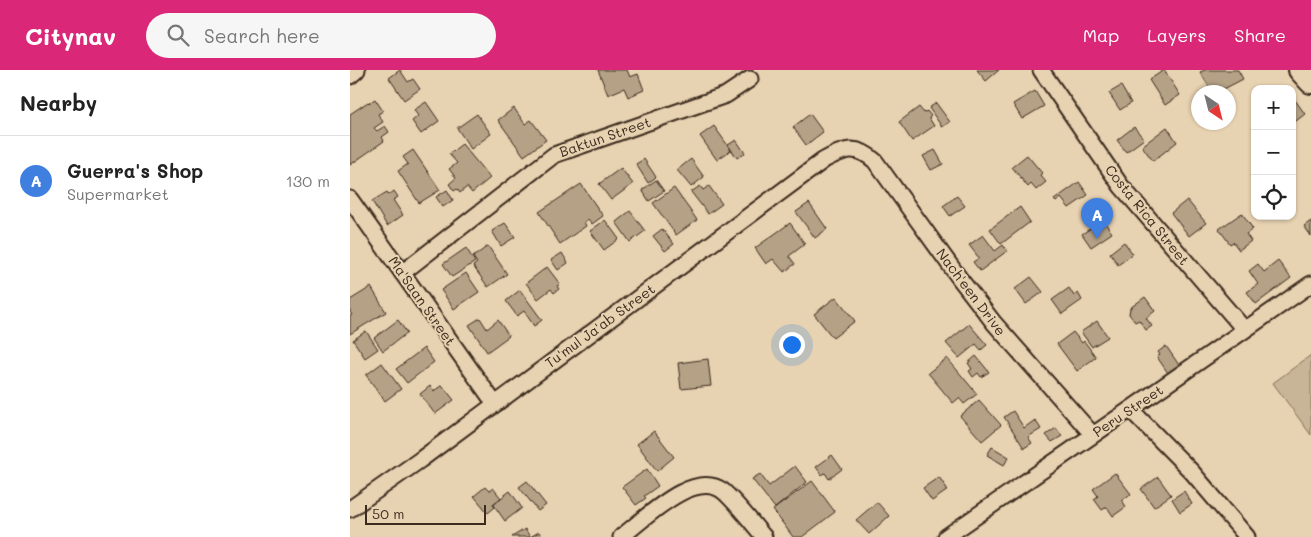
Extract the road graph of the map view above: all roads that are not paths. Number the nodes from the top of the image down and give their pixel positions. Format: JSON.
{"nodes":[{"id":1,"x":357,"y":70,"type":"edge"},
{"id":2,"x":1041,"y":70,"type":"edge"},
{"id":3,"x":1300,"y":70,"type":"edge"},
{"id":4,"x":350,"y":76,"type":"edge"},
{"id":5,"x":750,"y":79,"type":"dead end"},
{"id":6,"x":1311,"y":82,"type":"edge"},
{"id":7,"x":854,"y":150,"type":"joint"},
{"id":8,"x":350,"y":198,"type":"edge"},
{"id":9,"x":402,"y":272,"type":"junction"},
{"id":10,"x":1311,"y":284,"type":"edge"},
{"id":11,"x":1244,"y":330,"type":"junction"},
{"id":12,"x":495,"y":404,"type":"junction"},
{"id":13,"x":1131,"y":410,"type":"junction"},
{"id":14,"x":1092,"y":435,"type":"junction"},
{"id":15,"x":350,"y":509,"type":"edge"},
{"id":16,"x":622,"y":537,"type":"edge"},
{"id":17,"x":764,"y":537,"type":"edge"},
{"id":18,"x":946,"y":537,"type":"edge"},
{"id":19,"x":1247,"y":537,"type":"edge"}],
"edges":[{"from":1,"to":4,"type":"street"},
{"from":2,"to":11,"type":"street","name":"Costa Rica Street"},
{"from":3,"to":6,"type":"street"},
{"from":5,"to":9,"type":"street","name":"Baktun Street"},
{"from":7,"to":12,"type":"street","name":"Tu'mul Ja'ab Street"},
{"from":7,"to":14,"type":"street","name":"Nach'een Drive"},
{"from":8,"to":9,"type":"street","name":"Ma'Saan Street"},
{"from":9,"to":12,"type":"street","name":"Ma'Saan Street"},
{"from":10,"to":11,"type":"street","name":"Peru Street"},
{"from":11,"to":13,"type":"street","name":"Peru Street"},
{"from":12,"to":15,"type":"street","name":"Tu'mul Ja'ab Street"},
{"from":13,"to":14,"type":"street","name":"Peru Street"},
{"from":13,"to":19,"type":"street"},
{"from":14,"to":18,"type":"street","name":"Peru Street"},
{"from":16,"to":17,"type":"street"}]}
